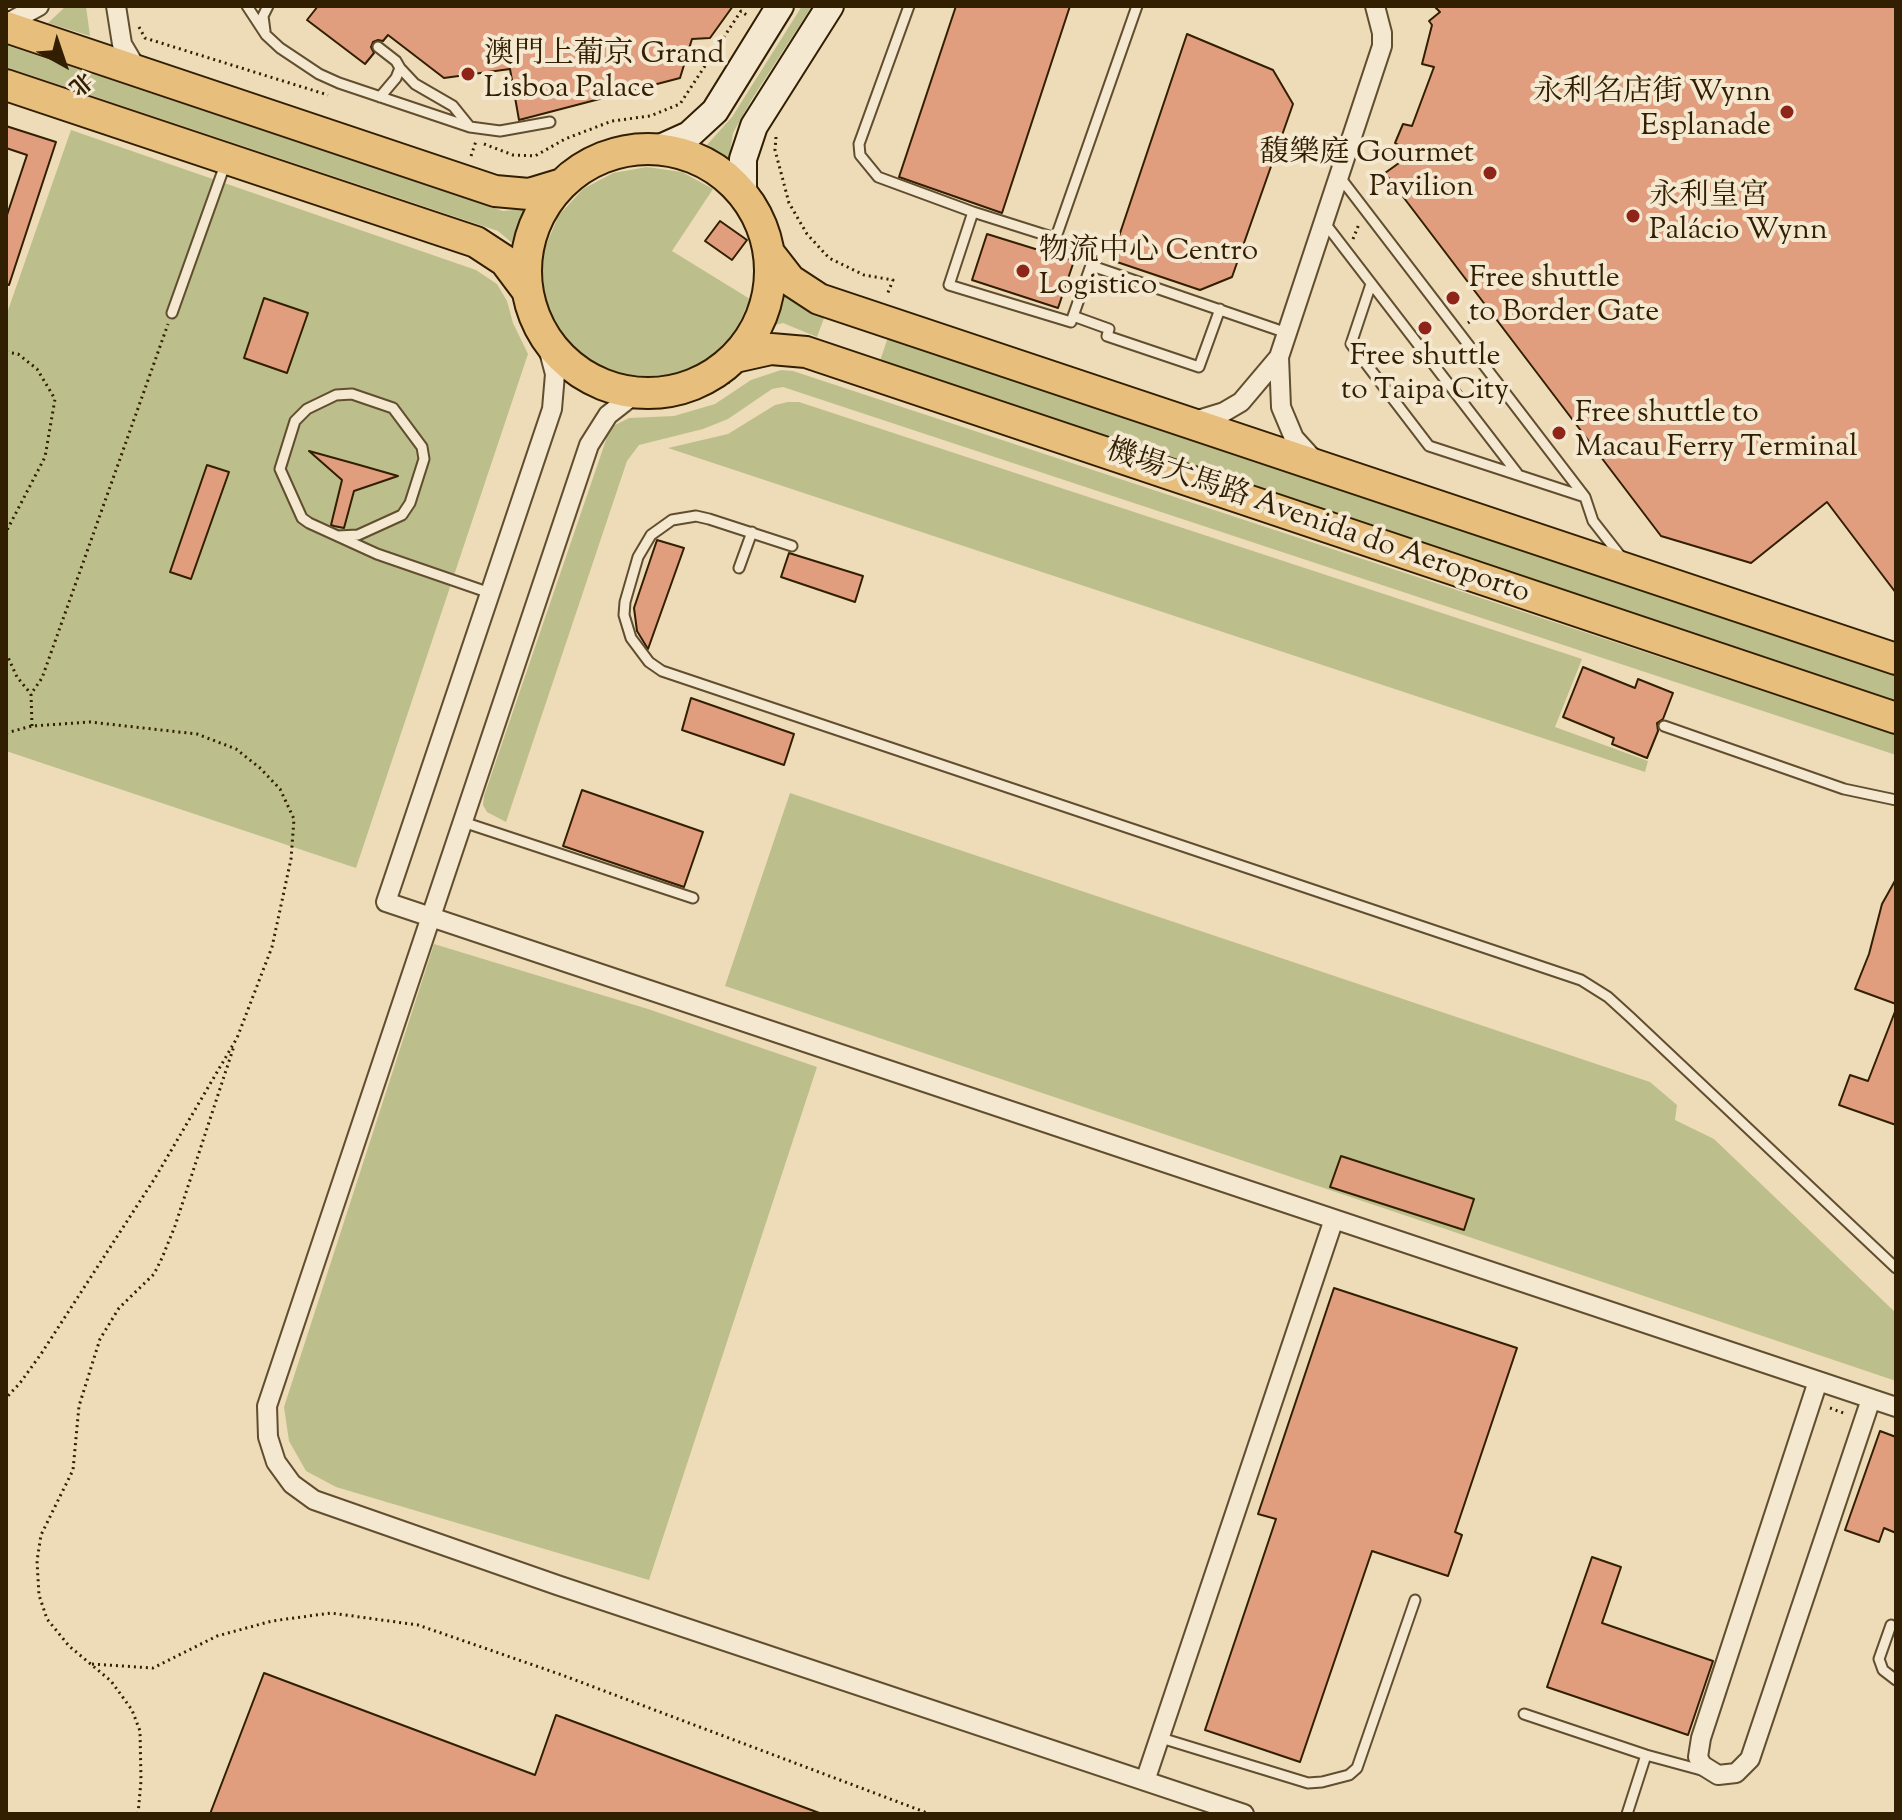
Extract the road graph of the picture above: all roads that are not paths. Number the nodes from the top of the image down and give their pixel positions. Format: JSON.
{"nodes":[{"id":1,"x":39,"y":6,"type":"edge"},
{"id":2,"x":116,"y":6,"type":"edge"},
{"id":3,"x":247,"y":6,"type":"edge"},
{"id":4,"x":268,"y":6,"type":"edge"},
{"id":5,"x":780,"y":6,"type":"edge"},
{"id":6,"x":830,"y":6,"type":"edge"},
{"id":7,"x":909,"y":6,"type":"edge"},
{"id":8,"x":1137,"y":6,"type":"edge"},
{"id":9,"x":1375,"y":6,"type":"edge"},
{"id":10,"x":6,"y":26,"type":"edge"},
{"id":11,"x":266,"y":35,"type":"junction"},
{"id":12,"x":378,"y":47,"type":"dead end"},
{"id":13,"x":400,"y":68,"type":"junction"},
{"id":14,"x":138,"y":71,"type":"junction"},
{"id":15,"x":6,"y":85,"type":"edge"},
{"id":16,"x":380,"y":97,"type":"junction"},
{"id":17,"x":550,"y":122,"type":"dead end"},
{"id":18,"x":470,"y":127,"type":"junction"},
{"id":19,"x":658,"y":149,"type":"junction"},
{"id":20,"x":227,"y":159,"type":"junction"},
{"id":21,"x":1339,"y":176,"type":"junction"},
{"id":22,"x":562,"y":184,"type":"junction"},
{"id":23,"x":743,"y":194,"type":"junction"},
{"id":24,"x":973,"y":212,"type":"junction"},
{"id":25,"x":1324,"y":222,"type":"junction"},
{"id":26,"x":1056,"y":237,"type":"junction"},
{"id":27,"x":769,"y":253,"type":"junction"},
{"id":28,"x":1092,"y":266,"type":"junction"},
{"id":29,"x":1371,"y":284,"type":"junction"},
{"id":30,"x":526,"y":289,"type":"junction"},
{"id":31,"x":1220,"y":309,"type":"junction"},
{"id":32,"x":172,"y":313,"type":"road end"},
{"id":33,"x":1073,"y":316,"type":"junction"},
{"id":34,"x":1287,"y":333,"type":"junction"},
{"id":35,"x":546,"y":340,"type":"junction"},
{"id":36,"x":735,"y":357,"type":"junction"},
{"id":37,"x":1279,"y":357,"type":"junction"},
{"id":38,"x":636,"y":393,"type":"junction"},
{"id":39,"x":1189,"y":423,"type":"junction"},
{"id":40,"x":1320,"y":467,"type":"junction"},
{"id":41,"x":1518,"y":475,"type":"junction"},
{"id":42,"x":1585,"y":497,"type":"junction"},
{"id":43,"x":752,"y":532,"type":"junction"},
{"id":44,"x":338,"y":536,"type":"junction"},
{"id":45,"x":792,"y":546,"type":"dead end"},
{"id":46,"x":739,"y":568,"type":"dead end"},
{"id":47,"x":1631,"y":571,"type":"junction"},
{"id":48,"x":490,"y":593,"type":"junction"},
{"id":49,"x":1896,"y":659,"type":"edge"},
{"id":50,"x":1896,"y":718,"type":"edge"},
{"id":51,"x":1664,"y":726,"type":"dead end"},
{"id":52,"x":1896,"y":800,"type":"edge"},
{"id":53,"x":463,"y":822,"type":"junction"},
{"id":54,"x":693,"y":898,"type":"dead end"},
{"id":55,"x":431,"y":917,"type":"junction"},
{"id":56,"x":1334,"y":1219,"type":"junction"},
{"id":57,"x":1896,"y":1268,"type":"edge"},
{"id":58,"x":1818,"y":1381,"type":"junction"},
{"id":59,"x":1871,"y":1399,"type":"junction"},
{"id":60,"x":1896,"y":1407,"type":"edge"},
{"id":61,"x":1415,"y":1600,"type":"dead end"},
{"id":62,"x":1891,"y":1625,"type":"dead end"},
{"id":63,"x":1896,"y":1680,"type":"edge"},
{"id":64,"x":1524,"y":1714,"type":"dead end"},
{"id":65,"x":1161,"y":1738,"type":"junction"},
{"id":66,"x":1646,"y":1755,"type":"junction"},
{"id":67,"x":1709,"y":1771,"type":"junction"},
{"id":68,"x":1145,"y":1781,"type":"junction"},
{"id":69,"x":1244,"y":1814,"type":"edge"},
{"id":70,"x":1627,"y":1814,"type":"edge"}],
"edges":[{"from":1,"to":10,"type":"street"},
{"from":2,"to":14,"type":"street"},
{"from":3,"to":11,"type":"lane"},
{"from":4,"to":11,"type":"lane"},
{"from":5,"to":19,"type":"street"},
{"from":6,"to":23,"type":"street"},
{"from":7,"to":24,"type":"lane"},
{"from":8,"to":26,"type":"lane"},
{"from":9,"to":21,"type":"street"},
{"from":10,"to":14,"type":"main road"},
{"from":11,"to":16,"type":"lane"},
{"from":12,"to":13,"type":"lane"},
{"from":13,"to":16,"type":"lane"},
{"from":13,"to":18,"type":"lane"},
{"from":14,"to":22,"type":"main road"},
{"from":15,"to":20,"type":"main road"},
{"from":16,"to":18,"type":"lane"},
{"from":17,"to":18,"type":"lane"},
{"from":19,"to":22,"type":"main road"},
{"from":19,"to":23,"type":"main road"},
{"from":20,"to":30,"type":"main road"},
{"from":20,"to":32,"type":"lane"},
{"from":21,"to":25,"type":"street"},
{"from":21,"to":42,"type":"lane"},
{"from":22,"to":30,"type":"main road"},
{"from":23,"to":27,"type":"main road"},
{"from":24,"to":26,"type":"lane"},
{"from":24,"to":33,"type":"lane"},
{"from":25,"to":29,"type":"lane"},
{"from":25,"to":34,"type":"street"},
{"from":26,"to":28,"type":"lane"},
{"from":27,"to":36,"type":"main road"},
{"from":27,"to":39,"type":"main road","name":"機場大馬路 Avenida do Aeroporto"},
{"from":28,"to":31,"type":"lane"},
{"from":28,"to":33,"type":"lane"},
{"from":29,"to":41,"type":"lane"},
{"from":29,"to":41,"type":"lane"},
{"from":30,"to":35,"type":"main road"},
{"from":31,"to":33,"type":"lane"},
{"from":31,"to":34,"type":"lane"},
{"from":34,"to":37,"type":"street"},
{"from":35,"to":38,"type":"main road"},
{"from":35,"to":48,"type":"street"},
{"from":36,"to":38,"type":"main road"},
{"from":36,"to":50,"type":"main road","name":"機場大馬路 Avenida do Aeroporto"},
{"from":37,"to":39,"type":"street"},
{"from":37,"to":40,"type":"street"},
{"from":38,"to":53,"type":"street"},
{"from":39,"to":40,"type":"main road","name":"機場大馬路 Avenida do Aeroporto"},
{"from":40,"to":47,"type":"main road","name":"機場大馬路 Avenida do Aeroporto"},
{"from":41,"to":42,"type":"lane"},
{"from":42,"to":47,"type":"lane"},
{"from":43,"to":45,"type":"lane"},
{"from":43,"to":46,"type":"lane"},
{"from":43,"to":57,"type":"lane"},
{"from":44,"to":44,"type":"lane"},
{"from":44,"to":48,"type":"lane"},
{"from":47,"to":49,"type":"main road","name":"機場大馬路 Avenida do Aeroporto"},
{"from":48,"to":55,"type":"street"},
{"from":51,"to":52,"type":"lane"},
{"from":53,"to":54,"type":"lane"},
{"from":53,"to":55,"type":"street"},
{"from":55,"to":56,"type":"street"},
{"from":55,"to":68,"type":"street"},
{"from":56,"to":58,"type":"street"},
{"from":56,"to":65,"type":"street"},
{"from":58,"to":59,"type":"street"},
{"from":58,"to":67,"type":"street"},
{"from":59,"to":60,"type":"street"},
{"from":59,"to":67,"type":"street"},
{"from":61,"to":65,"type":"lane"},
{"from":62,"to":63,"type":"lane"},
{"from":64,"to":66,"type":"lane"},
{"from":65,"to":68,"type":"street"},
{"from":66,"to":67,"type":"lane"},
{"from":66,"to":70,"type":"lane"},
{"from":68,"to":69,"type":"street"}]}
